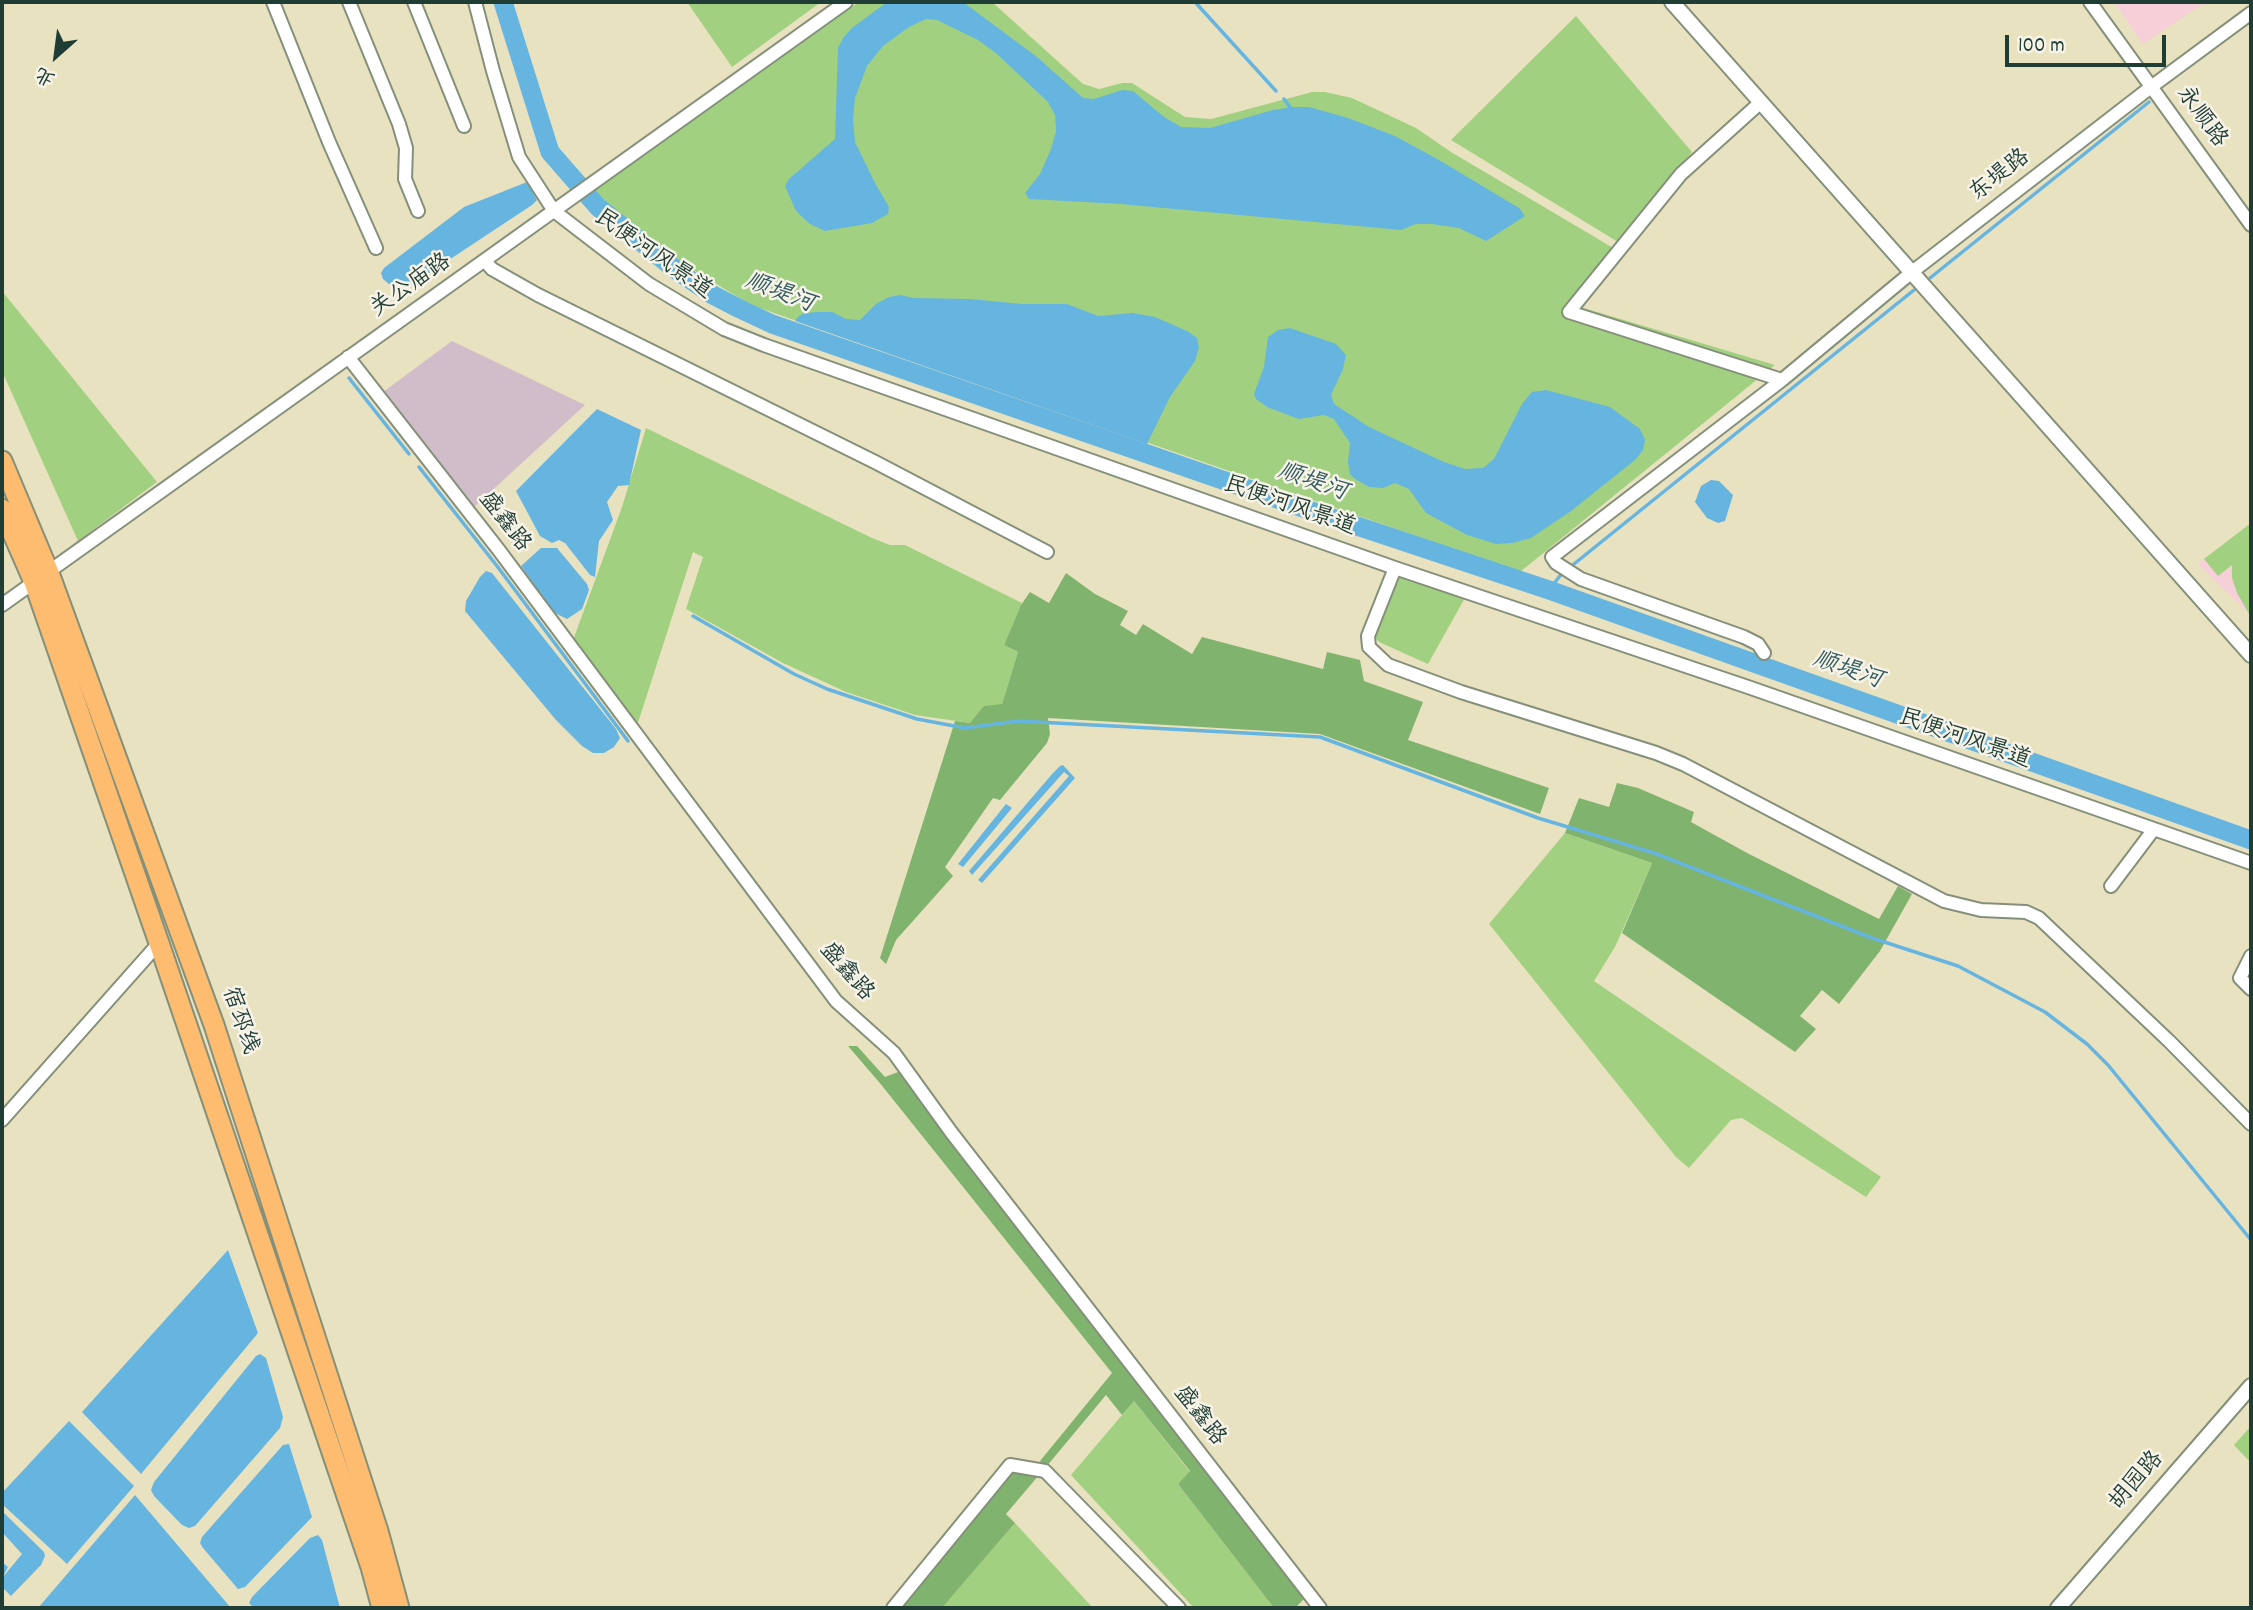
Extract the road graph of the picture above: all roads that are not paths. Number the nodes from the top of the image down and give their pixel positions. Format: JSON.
{"nodes":[{"id":1,"x":273,"y":2,"type":"edge"},
{"id":2,"x":349,"y":2,"type":"edge"},
{"id":3,"x":414,"y":2,"type":"edge"},
{"id":4,"x":475,"y":2,"type":"edge"},
{"id":5,"x":846,"y":2,"type":"edge"},
{"id":6,"x":1672,"y":2,"type":"edge"},
{"id":7,"x":2090,"y":2,"type":"edge"},
{"id":8,"x":2251,"y":13,"type":"edge"},
{"id":9,"x":2151,"y":87,"type":"junction"},
{"id":10,"x":1761,"y":102,"type":"junction"},
{"id":11,"x":464,"y":127,"type":"dead end"},
{"id":12,"x":558,"y":208,"type":"junction"},
{"id":13,"x":418,"y":211,"type":"dead end"},
{"id":14,"x":2251,"y":225,"type":"edge"},
{"id":15,"x":376,"y":248,"type":"dead end"},
{"id":16,"x":485,"y":261,"type":"junction"},
{"id":17,"x":1912,"y":272,"type":"junction"},
{"id":18,"x":348,"y":357,"type":"junction"},
{"id":19,"x":1782,"y":380,"type":"junction"},
{"id":20,"x":2,"y":461,"type":"edge"},
{"id":21,"x":2,"y":509,"type":"edge"},
{"id":22,"x":1047,"y":552,"type":"dead end"},
{"id":23,"x":1395,"y":568,"type":"junction"},
{"id":24,"x":42,"y":578,"type":"junction"},
{"id":25,"x":2,"y":605,"type":"edge"},
{"id":26,"x":1764,"y":653,"type":"dead end"},
{"id":27,"x":2251,"y":655,"type":"edge"},
{"id":28,"x":2154,"y":829,"type":"junction"},
{"id":29,"x":2251,"y":863,"type":"edge"},
{"id":30,"x":2111,"y":886,"type":"dead end"},
{"id":31,"x":159,"y":943,"type":"junction"},
{"id":32,"x":2251,"y":956,"type":"edge"},
{"id":33,"x":2251,"y":989,"type":"edge"},
{"id":34,"x":2,"y":1120,"type":"edge"},
{"id":35,"x":2251,"y":1124,"type":"edge"},
{"id":36,"x":2251,"y":1386,"type":"edge"},
{"id":37,"x":1314,"y":1606,"type":"edge"},
{"id":38,"x":382,"y":1608,"type":"edge"},
{"id":39,"x":399,"y":1608,"type":"edge"},
{"id":40,"x":893,"y":1608,"type":"edge"},
{"id":41,"x":1179,"y":1608,"type":"edge"},
{"id":42,"x":2058,"y":1608,"type":"edge"}],
"edges":[{"from":1,"to":15,"type":"street"},
{"from":2,"to":13,"type":"street"},
{"from":3,"to":11,"type":"street"},
{"from":4,"to":12,"type":"street","name":"民便河风景道"},
{"from":5,"to":12,"type":"street","name":"关公庙路"},
{"from":6,"to":10,"type":"street"},
{"from":7,"to":9,"type":"street","name":"永顺路"},
{"from":8,"to":9,"type":"street","name":"东堤路"},
{"from":9,"to":14,"type":"street","name":"永顺路"},
{"from":9,"to":17,"type":"street","name":"东堤路"},
{"from":10,"to":17,"type":"street"},
{"from":10,"to":19,"type":"street"},
{"from":12,"to":16,"type":"street","name":"关公庙路"},
{"from":12,"to":23,"type":"street","name":"民便河风景道"},
{"from":16,"to":18,"type":"street","name":"关公庙路"},
{"from":16,"to":22,"type":"street"},
{"from":17,"to":19,"type":"street","name":"东堤路"},
{"from":17,"to":27,"type":"street"},
{"from":18,"to":24,"type":"street","name":"关公庙路"},
{"from":18,"to":37,"type":"street","name":"盛鑫路"},
{"from":19,"to":26,"type":"street","name":"东堤路"},
{"from":20,"to":24,"type":"main road","name":"宿邳线"},
{"from":21,"to":24,"type":"main road","name":"宿邳线"},
{"from":23,"to":28,"type":"street","name":"民便河风景道"},
{"from":23,"to":35,"type":"street"},
{"from":24,"to":25,"type":"street","name":"关公庙路"},
{"from":24,"to":31,"type":"main road","name":"宿邳线"},
{"from":24,"to":39,"type":"main road","name":"宿邳线"},
{"from":28,"to":29,"type":"street","name":"民便河风景道"},
{"from":28,"to":30,"type":"street"},
{"from":31,"to":34,"type":"street"},
{"from":31,"to":38,"type":"main road","name":"宿邳线"},
{"from":32,"to":33,"type":"street"},
{"from":36,"to":42,"type":"street","name":"胡园路"},
{"from":40,"to":41,"type":"street"}]}
